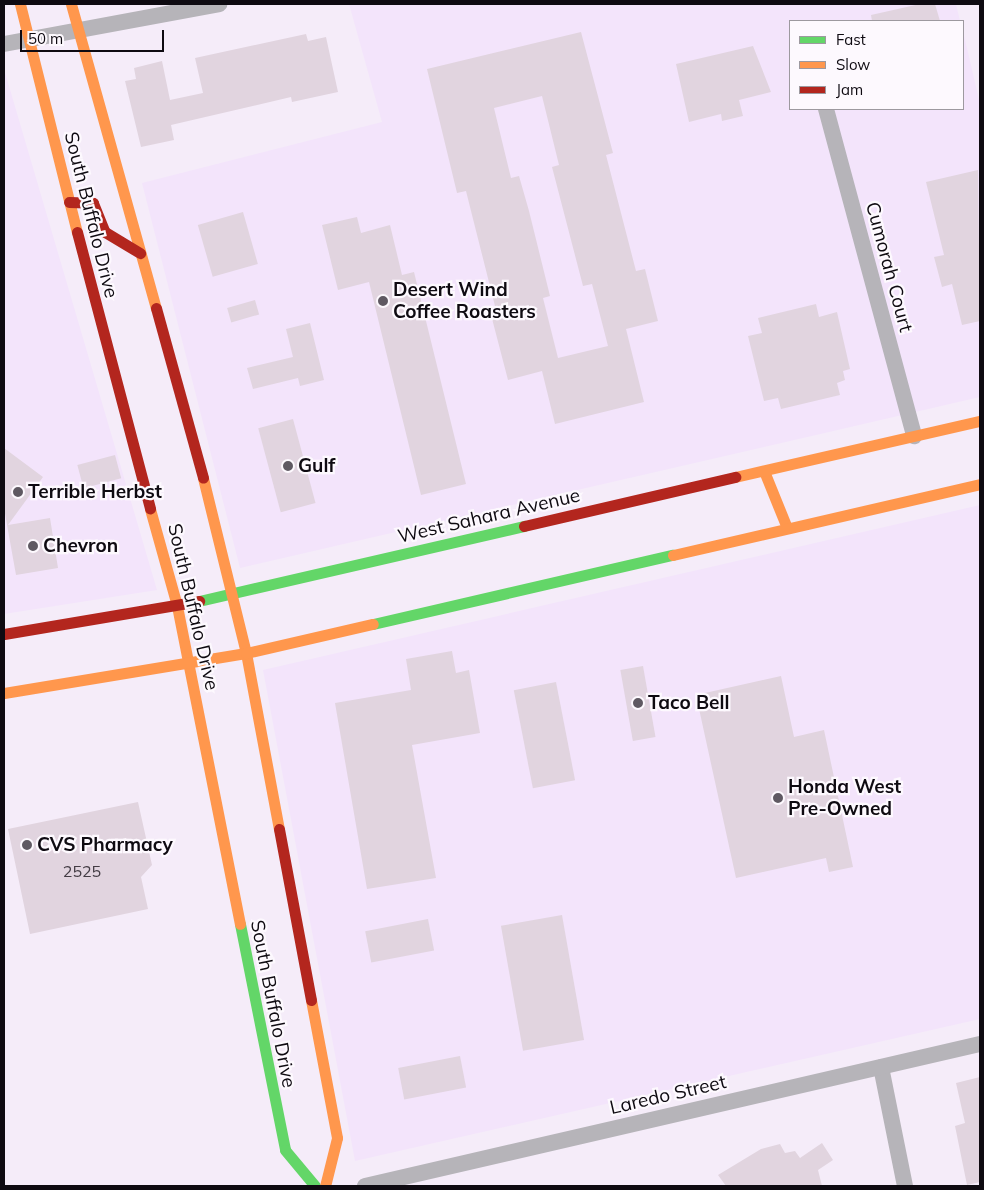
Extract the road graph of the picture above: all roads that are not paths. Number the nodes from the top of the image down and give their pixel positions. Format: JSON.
{"nodes":[{"id":1,"x":20,"y":4,"type":"edge"},
{"id":2,"x":71,"y":4,"type":"edge"},
{"id":3,"x":219,"y":4,"type":"edge"},
{"id":4,"x":79,"y":32,"type":"junction"},
{"id":5,"x":30,"y":40,"type":"junction"},
{"id":6,"x":4,"y":44,"type":"edge"},
{"id":7,"x":826,"y":110,"type":"edge"},
{"id":8,"x":69,"y":202,"type":"junction"},
{"id":9,"x":140,"y":254,"type":"junction"},
{"id":10,"x":980,"y":421,"type":"edge"},
{"id":11,"x":914,"y":436,"type":"junction"},
{"id":12,"x":764,"y":470,"type":"junction"},
{"id":13,"x":980,"y":484,"type":"edge"},
{"id":14,"x":787,"y":528,"type":"junction"},
{"id":15,"x":232,"y":593,"type":"junction"},
{"id":16,"x":177,"y":606,"type":"junction"},
{"id":17,"x":4,"y":634,"type":"edge"},
{"id":18,"x":246,"y":652,"type":"junction"},
{"id":19,"x":189,"y":663,"type":"junction"},
{"id":20,"x":4,"y":693,"type":"edge"},
{"id":21,"x":980,"y":1044,"type":"edge"},
{"id":22,"x":881,"y":1067,"type":"junction"},
{"id":23,"x":315,"y":1186,"type":"edge"},
{"id":24,"x":325,"y":1186,"type":"edge"},
{"id":25,"x":364,"y":1186,"type":"edge"},
{"id":26,"x":905,"y":1186,"type":"edge"}],
"edges":[{"from":1,"to":5,"type":"main road","name":"South Buffalo Drive"},
{"from":2,"to":4,"type":"main road","name":"South Buffalo Drive"},
{"from":3,"to":4,"type":"street"},
{"from":4,"to":5,"type":"street"},
{"from":4,"to":9,"type":"main road","name":"South Buffalo Drive"},
{"from":5,"to":6,"type":"street"},
{"from":5,"to":8,"type":"main road","name":"South Buffalo Drive"},
{"from":7,"to":11,"type":"street","name":"Cumorah Court"},
{"from":8,"to":9,"type":"main road"},
{"from":8,"to":16,"type":"main road","name":"South Buffalo Drive"},
{"from":9,"to":15,"type":"main road","name":"South Buffalo Drive"},
{"from":10,"to":11,"type":"main road","name":"West Sahara Avenue"},
{"from":11,"to":12,"type":"main road","name":"West Sahara Avenue"},
{"from":12,"to":14,"type":"main road"},
{"from":12,"to":15,"type":"main road","name":"West Sahara Avenue"},
{"from":13,"to":14,"type":"main road"},
{"from":14,"to":18,"type":"main road"},
{"from":15,"to":16,"type":"main road","name":"West Sahara Avenue"},
{"from":15,"to":18,"type":"main road","name":"South Buffalo Drive"},
{"from":16,"to":17,"type":"main road","name":"West Sahara Avenue"},
{"from":16,"to":19,"type":"main road","name":"South Buffalo Drive"},
{"from":18,"to":19,"type":"main road"},
{"from":18,"to":24,"type":"main road","name":"South Buffalo Drive"},
{"from":19,"to":20,"type":"main road"},
{"from":19,"to":23,"type":"main road","name":"South Buffalo Drive"},
{"from":21,"to":22,"type":"street","name":"Laredo Street"},
{"from":22,"to":25,"type":"street","name":"Laredo Street"},
{"from":22,"to":26,"type":"street"}]}
